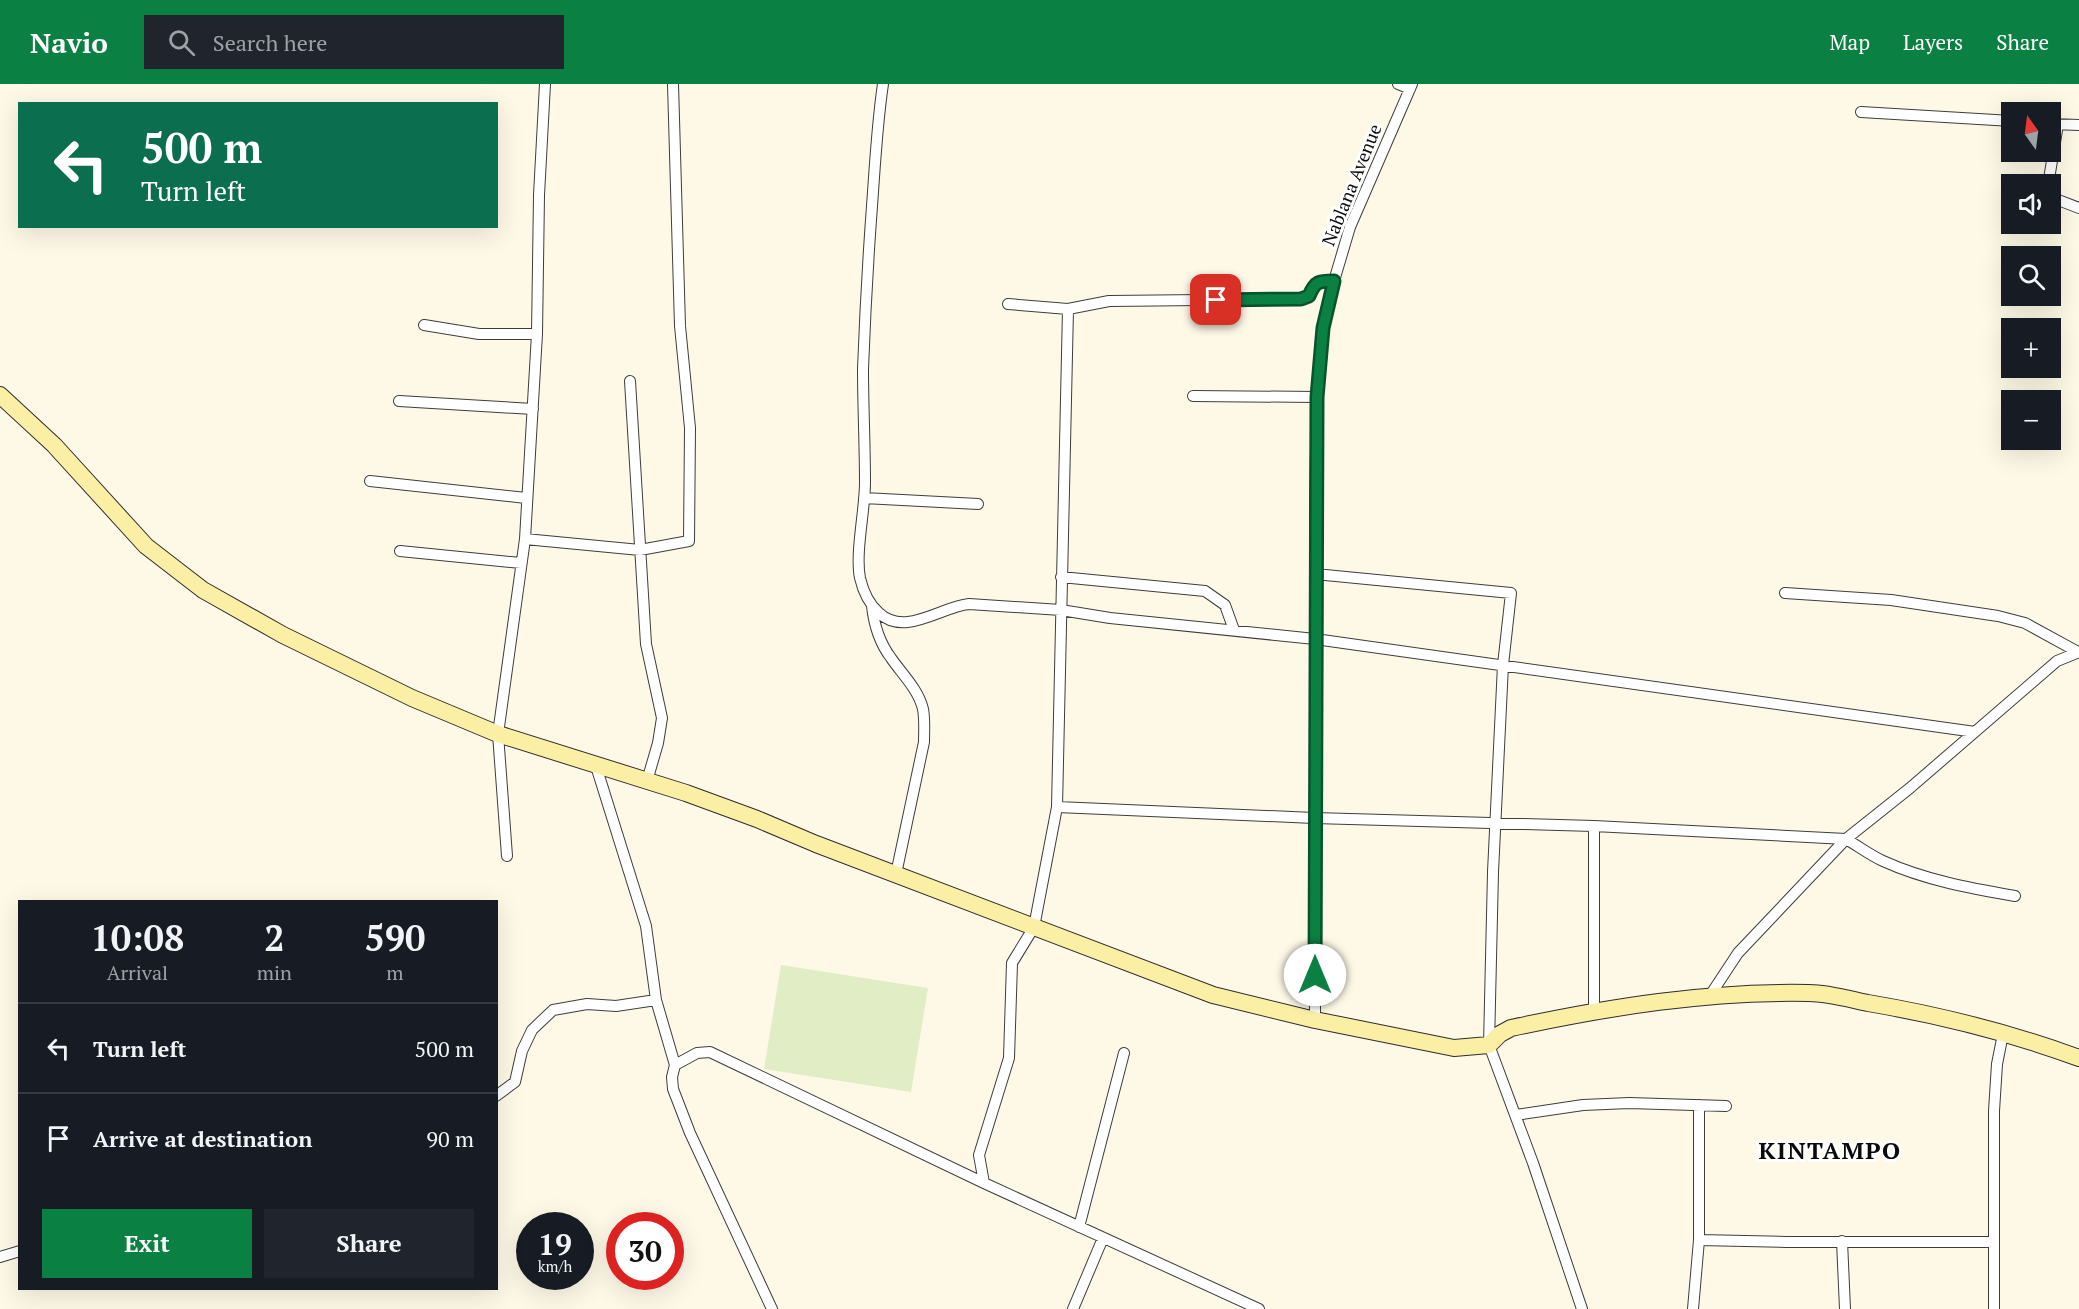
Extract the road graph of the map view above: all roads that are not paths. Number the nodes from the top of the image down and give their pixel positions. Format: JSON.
{"nodes":[{"id":1,"x":545,"y":84,"type":"edge"},
{"id":2,"x":673,"y":84,"type":"edge"},
{"id":3,"x":883,"y":84,"type":"edge"},
{"id":4,"x":1398,"y":84,"type":"edge"},
{"id":5,"x":1411,"y":86,"type":"edge"},
{"id":6,"x":1861,"y":112,"type":"dead end"},
{"id":7,"x":2001,"y":120,"type":"edge"},
{"id":8,"x":2061,"y":124,"type":"edge"},
{"id":9,"x":2079,"y":125,"type":"edge"},
{"id":10,"x":2061,"y":201,"type":"edge"},
{"id":11,"x":2079,"y":208,"type":"edge"},
{"id":12,"x":1334,"y":281,"type":"junction"},
{"id":13,"x":1008,"y":304,"type":"dead end"},
{"id":14,"x":1068,"y":309,"type":"junction"},
{"id":15,"x":424,"y":326,"type":"dead end"},
{"id":16,"x":537,"y":334,"type":"junction"},
{"id":17,"x":630,"y":381,"type":"dead end"},
{"id":18,"x":0,"y":396,"type":"edge"},
{"id":19,"x":1193,"y":396,"type":"dead end"},
{"id":20,"x":1317,"y":397,"type":"junction"},
{"id":21,"x":399,"y":401,"type":"dead end"},
{"id":22,"x":533,"y":409,"type":"junction"},
{"id":23,"x":370,"y":481,"type":"dead end"},
{"id":24,"x":526,"y":498,"type":"junction"},
{"id":25,"x":864,"y":498,"type":"junction"},
{"id":26,"x":978,"y":504,"type":"dead end"},
{"id":27,"x":525,"y":539,"type":"junction"},
{"id":28,"x":640,"y":550,"type":"junction"},
{"id":29,"x":400,"y":551,"type":"dead end"},
{"id":30,"x":521,"y":563,"type":"junction"},
{"id":31,"x":1315,"y":574,"type":"junction"},
{"id":32,"x":1061,"y":577,"type":"junction"},
{"id":33,"x":1785,"y":593,"type":"dead end"},
{"id":34,"x":872,"y":606,"type":"junction"},
{"id":35,"x":1060,"y":610,"type":"junction"},
{"id":36,"x":1234,"y":630,"type":"junction"},
{"id":37,"x":1315,"y":639,"type":"junction"},
{"id":38,"x":2078,"y":652,"type":"edge"},
{"id":39,"x":1503,"y":664,"type":"junction"},
{"id":40,"x":1974,"y":732,"type":"junction"},
{"id":41,"x":498,"y":734,"type":"junction"},
{"id":42,"x":596,"y":766,"type":"junction"},
{"id":43,"x":647,"y":780,"type":"junction"},
{"id":44,"x":1057,"y":807,"type":"junction"},
{"id":45,"x":1314,"y":818,"type":"junction"},
{"id":46,"x":1497,"y":824,"type":"junction"},
{"id":47,"x":1594,"y":825,"type":"junction"},
{"id":48,"x":1846,"y":839,"type":"junction"},
{"id":49,"x":507,"y":856,"type":"dead end"},
{"id":50,"x":896,"y":874,"type":"junction"},
{"id":51,"x":2015,"y":896,"type":"dead end"},
{"id":52,"x":1034,"y":927,"type":"junction"},
{"id":53,"x":1709,"y":997,"type":"junction"},
{"id":54,"x":656,"y":1000,"type":"junction"},
{"id":55,"x":1594,"y":1010,"type":"junction"},
{"id":56,"x":1315,"y":1020,"type":"junction"},
{"id":57,"x":2003,"y":1034,"type":"junction"},
{"id":58,"x":1490,"y":1045,"type":"junction"},
{"id":59,"x":1124,"y":1053,"type":"dead end"},
{"id":60,"x":2079,"y":1058,"type":"edge"},
{"id":61,"x":675,"y":1065,"type":"junction"},
{"id":62,"x":498,"y":1094,"type":"edge"},
{"id":63,"x":1699,"y":1105,"type":"junction"},
{"id":64,"x":1726,"y":1106,"type":"dead end"},
{"id":65,"x":1516,"y":1115,"type":"junction"},
{"id":66,"x":984,"y":1183,"type":"junction"},
{"id":67,"x":1079,"y":1227,"type":"junction"},
{"id":68,"x":1103,"y":1238,"type":"junction"},
{"id":69,"x":1699,"y":1240,"type":"junction"},
{"id":70,"x":1842,"y":1241,"type":"junction"},
{"id":71,"x":1994,"y":1242,"type":"junction"},
{"id":72,"x":18,"y":1252,"type":"edge"},
{"id":73,"x":0,"y":1257,"type":"edge"},
{"id":74,"x":772,"y":1309,"type":"edge"},
{"id":75,"x":1073,"y":1309,"type":"edge"},
{"id":76,"x":1259,"y":1309,"type":"edge"},
{"id":77,"x":1582,"y":1309,"type":"edge"},
{"id":78,"x":1693,"y":1309,"type":"edge"},
{"id":79,"x":1845,"y":1309,"type":"edge"},
{"id":80,"x":1994,"y":1309,"type":"edge"}],
"edges":[{"from":1,"to":16,"type":"street"},
{"from":2,"to":28,"type":"street"},
{"from":3,"to":25,"type":"street"},
{"from":4,"to":5,"type":"street"},
{"from":5,"to":12,"type":"street","name":"Nablana Avenue"},
{"from":6,"to":7,"type":"street"},
{"from":8,"to":9,"type":"street"},
{"from":10,"to":11,"type":"street"},
{"from":12,"to":14,"type":"street"},
{"from":12,"to":20,"type":"street","name":"Nablana Avenue"},
{"from":13,"to":14,"type":"street"},
{"from":14,"to":32,"type":"street"},
{"from":15,"to":16,"type":"street"},
{"from":16,"to":22,"type":"street"},
{"from":17,"to":28,"type":"street"},
{"from":18,"to":41,"type":"main road"},
{"from":19,"to":20,"type":"street"},
{"from":20,"to":31,"type":"street","name":"Nablana Avenue"},
{"from":21,"to":22,"type":"street"},
{"from":22,"to":24,"type":"street"},
{"from":23,"to":24,"type":"street"},
{"from":24,"to":27,"type":"street"},
{"from":25,"to":26,"type":"street"},
{"from":25,"to":34,"type":"street"},
{"from":27,"to":28,"type":"street"},
{"from":27,"to":30,"type":"street"},
{"from":28,"to":43,"type":"street"},
{"from":29,"to":30,"type":"street"},
{"from":30,"to":41,"type":"street"},
{"from":31,"to":37,"type":"street","name":"Nablana Avenue"},
{"from":31,"to":39,"type":"street"},
{"from":32,"to":35,"type":"street"},
{"from":32,"to":36,"type":"street"},
{"from":33,"to":38,"type":"street"},
{"from":34,"to":35,"type":"street"},
{"from":34,"to":50,"type":"street"},
{"from":35,"to":36,"type":"street"},
{"from":35,"to":44,"type":"street"},
{"from":36,"to":37,"type":"street"},
{"from":37,"to":39,"type":"street"},
{"from":37,"to":45,"type":"street","name":"Nablana Avenue"},
{"from":38,"to":40,"type":"street"},
{"from":39,"to":40,"type":"street"},
{"from":39,"to":46,"type":"street"},
{"from":40,"to":48,"type":"street"},
{"from":41,"to":42,"type":"main road"},
{"from":41,"to":49,"type":"street"},
{"from":42,"to":43,"type":"main road"},
{"from":42,"to":54,"type":"street"},
{"from":43,"to":50,"type":"main road"},
{"from":44,"to":45,"type":"street"},
{"from":44,"to":52,"type":"street"},
{"from":45,"to":46,"type":"street"},
{"from":45,"to":56,"type":"street","name":"Nablana Avenue"},
{"from":46,"to":47,"type":"street"},
{"from":46,"to":58,"type":"street"},
{"from":47,"to":48,"type":"street"},
{"from":47,"to":55,"type":"street"},
{"from":48,"to":51,"type":"street"},
{"from":48,"to":53,"type":"street"},
{"from":50,"to":52,"type":"main road"},
{"from":52,"to":56,"type":"main road"},
{"from":52,"to":66,"type":"street"},
{"from":53,"to":55,"type":"main road"},
{"from":53,"to":57,"type":"main road"},
{"from":54,"to":61,"type":"street"},
{"from":54,"to":62,"type":"street"},
{"from":55,"to":58,"type":"main road"},
{"from":56,"to":58,"type":"main road"},
{"from":57,"to":60,"type":"main road"},
{"from":57,"to":71,"type":"street"},
{"from":58,"to":65,"type":"street"},
{"from":59,"to":67,"type":"street"},
{"from":61,"to":66,"type":"street"},
{"from":61,"to":74,"type":"street"},
{"from":63,"to":64,"type":"street"},
{"from":63,"to":65,"type":"street"},
{"from":63,"to":69,"type":"street"},
{"from":65,"to":77,"type":"street"},
{"from":66,"to":67,"type":"street"},
{"from":67,"to":68,"type":"street"},
{"from":68,"to":75,"type":"street"},
{"from":68,"to":76,"type":"street"},
{"from":69,"to":70,"type":"street"},
{"from":69,"to":78,"type":"street"},
{"from":70,"to":71,"type":"street"},
{"from":70,"to":79,"type":"street"},
{"from":71,"to":80,"type":"street"},
{"from":72,"to":73,"type":"street"}]}
